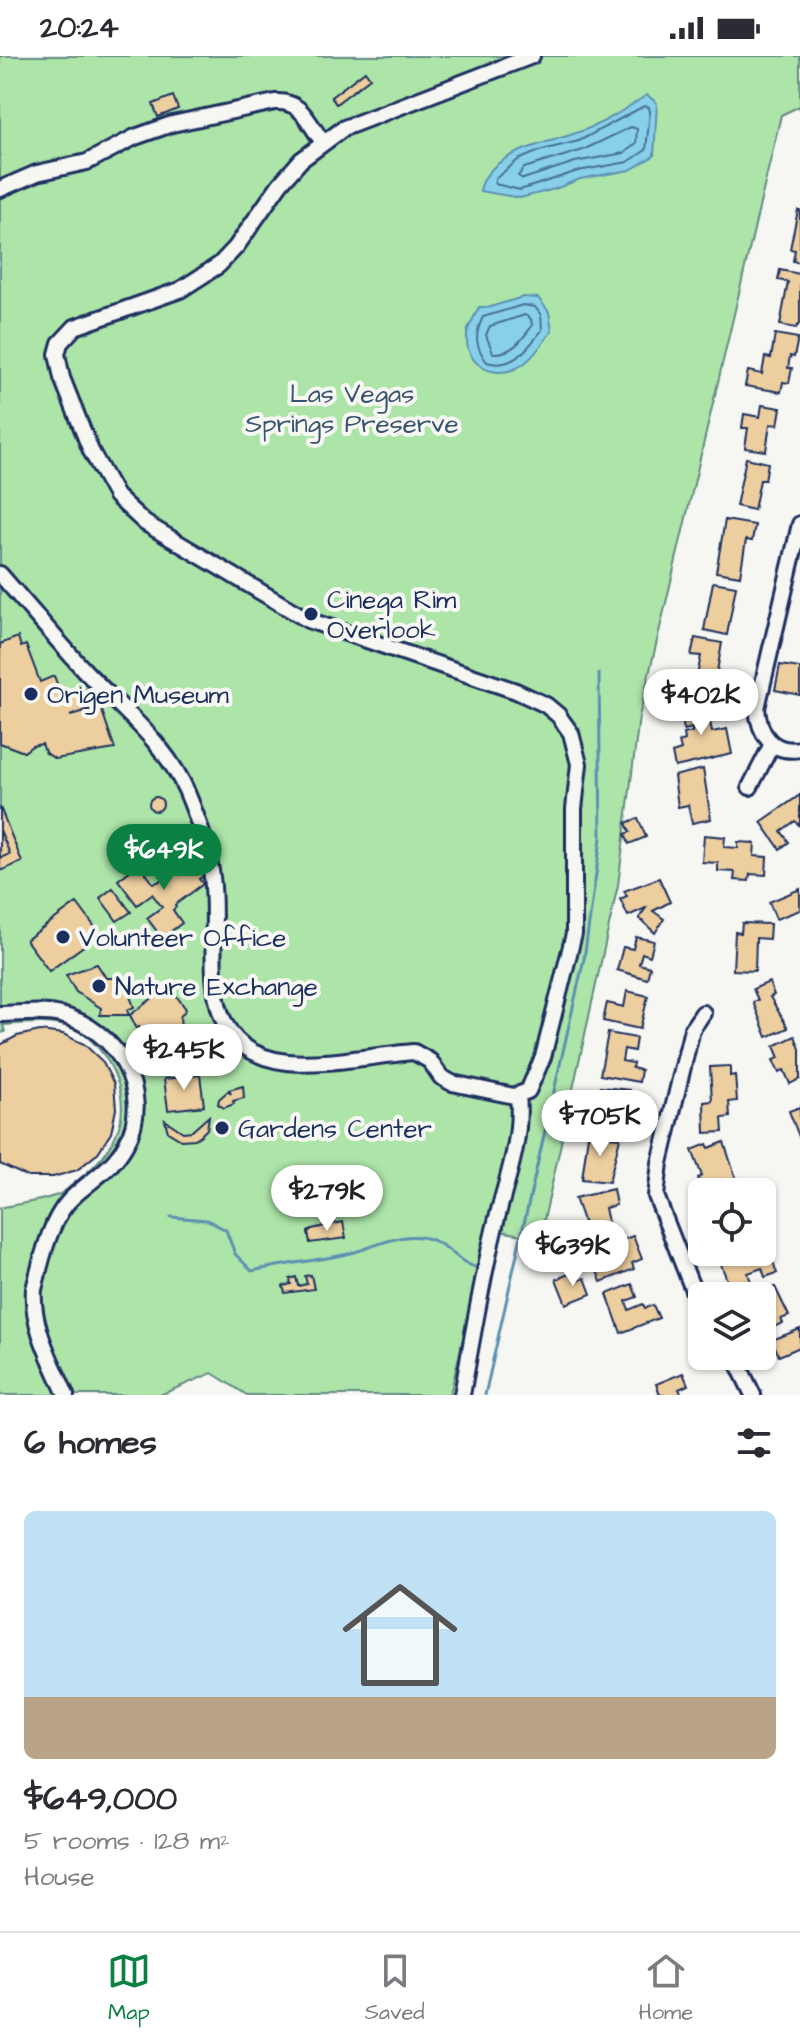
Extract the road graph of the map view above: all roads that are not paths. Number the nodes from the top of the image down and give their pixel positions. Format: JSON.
{"nodes":[{"id":1,"x":532,"y":56,"type":"edge"},
{"id":2,"x":323,"y":142,"type":"junction"},
{"id":3,"x":0,"y":189,"type":"edge"},
{"id":4,"x":800,"y":524,"type":"edge"},
{"id":5,"x":0,"y":574,"type":"edge"},
{"id":6,"x":772,"y":744,"type":"junction"},
{"id":7,"x":800,"y":749,"type":"edge"},
{"id":8,"x":750,"y":787,"type":"dead end"},
{"id":9,"x":703,"y":1013,"type":"dead end"},
{"id":10,"x":0,"y":1014,"type":"edge"},
{"id":11,"x":518,"y":1096,"type":"junction"},
{"id":12,"x":690,"y":1282,"type":"edge"},
{"id":13,"x":741,"y":1370,"type":"edge"},
{"id":14,"x":66,"y":1395,"type":"edge"},
{"id":15,"x":462,"y":1395,"type":"edge"},
{"id":16,"x":753,"y":1395,"type":"edge"}],
"edges":[{"from":1,"to":2,"type":"street"},
{"from":2,"to":3,"type":"street"},
{"from":2,"to":11,"type":"street"},
{"from":4,"to":6,"type":"street"},
{"from":5,"to":11,"type":"street"},
{"from":6,"to":7,"type":"street"},
{"from":6,"to":8,"type":"street"},
{"from":9,"to":12,"type":"street"},
{"from":10,"to":14,"type":"street"},
{"from":11,"to":15,"type":"street"},
{"from":13,"to":16,"type":"street"}]}
